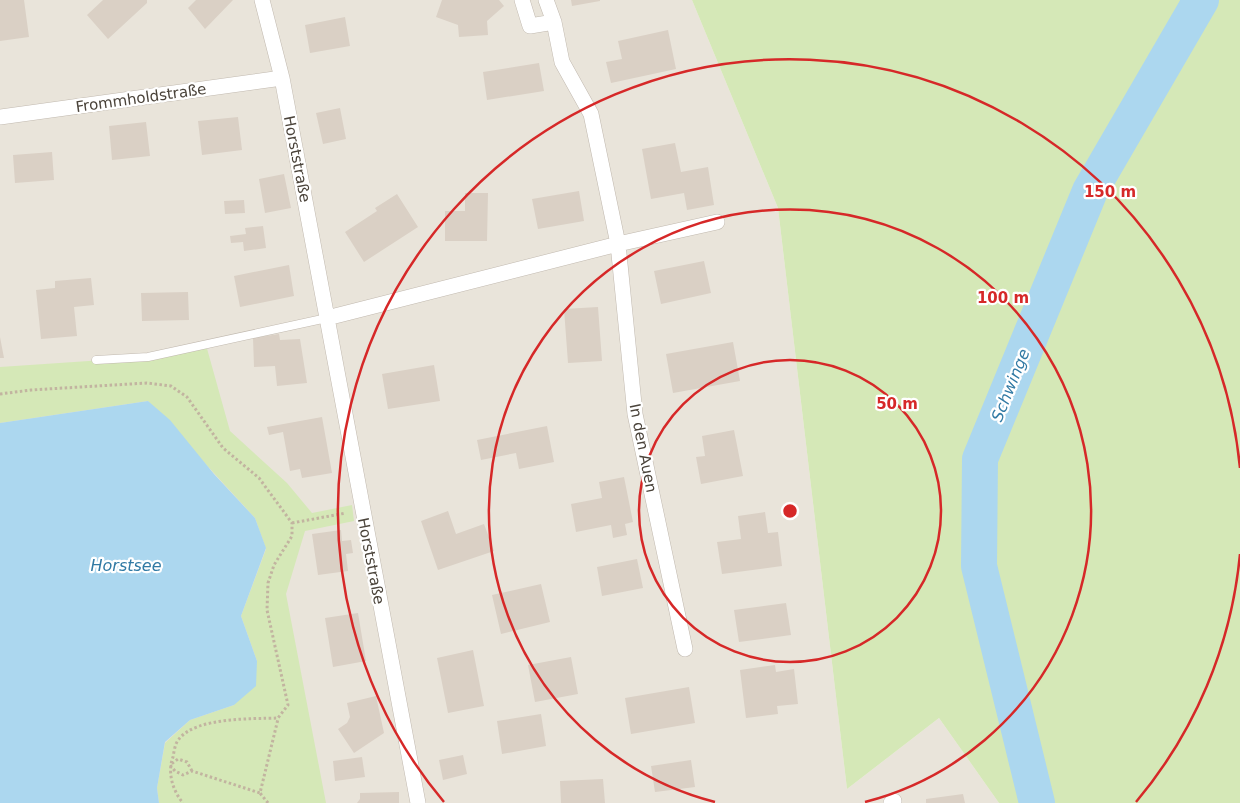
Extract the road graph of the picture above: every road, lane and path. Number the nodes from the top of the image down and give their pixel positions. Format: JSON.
{"nodes":[{"id":1,"x":262,"y":0,"type":"edge"},
{"id":2,"x":522,"y":0,"type":"edge"},
{"id":3,"x":546,"y":0,"type":"edge"},
{"id":4,"x":554,"y":22,"type":"junction"},
{"id":5,"x":282,"y":78,"type":"junction"},
{"id":6,"x":0,"y":117,"type":"edge"},
{"id":7,"x":717,"y":222,"type":"dead end"},
{"id":8,"x":618,"y":244,"type":"junction"},
{"id":9,"x":327,"y":318,"type":"junction"},
{"id":10,"x":96,"y":360,"type":"dead end"},
{"id":11,"x":0,"y":394,"type":"edge"},
{"id":12,"x":362,"y":510,"type":"junction"},
{"id":13,"x":292,"y":523,"type":"junction"},
{"id":14,"x":685,"y":649,"type":"dead end"},
{"id":15,"x":278,"y":718,"type":"junction"},
{"id":16,"x":170,"y":765,"type":"junction"},
{"id":17,"x":192,"y":771,"type":"junction"},
{"id":18,"x":260,"y":793,"type":"junction"},
{"id":19,"x":183,"y":803,"type":"edge"},
{"id":20,"x":268,"y":803,"type":"edge"},
{"id":21,"x":418,"y":803,"type":"edge"}],
"edges":[{"from":1,"to":5,"type":"street","name":"Horststraße"},
{"from":2,"to":4,"type":"street"},
{"from":3,"to":4,"type":"street","name":"In den Auen"},
{"from":4,"to":8,"type":"street","name":"In den Auen"},
{"from":5,"to":6,"type":"street","name":"Frommholdstraße"},
{"from":5,"to":9,"type":"street","name":"Horststraße"},
{"from":7,"to":8,"type":"street"},
{"from":8,"to":9,"type":"street"},
{"from":8,"to":14,"type":"street","name":"In den Auen"},
{"from":9,"to":10,"type":"lane"},
{"from":9,"to":12,"type":"street","name":"Horststraße"},
{"from":11,"to":13,"type":"path"},
{"from":12,"to":13,"type":"path"},
{"from":12,"to":21,"type":"street","name":"Horststraße"},
{"from":13,"to":15,"type":"path"},
{"from":15,"to":16,"type":"path"},
{"from":15,"to":18,"type":"path"},
{"from":16,"to":17,"type":"path"},
{"from":16,"to":17,"type":"path"},
{"from":16,"to":19,"type":"path"},
{"from":17,"to":18,"type":"path"},
{"from":18,"to":20,"type":"path"}]}
